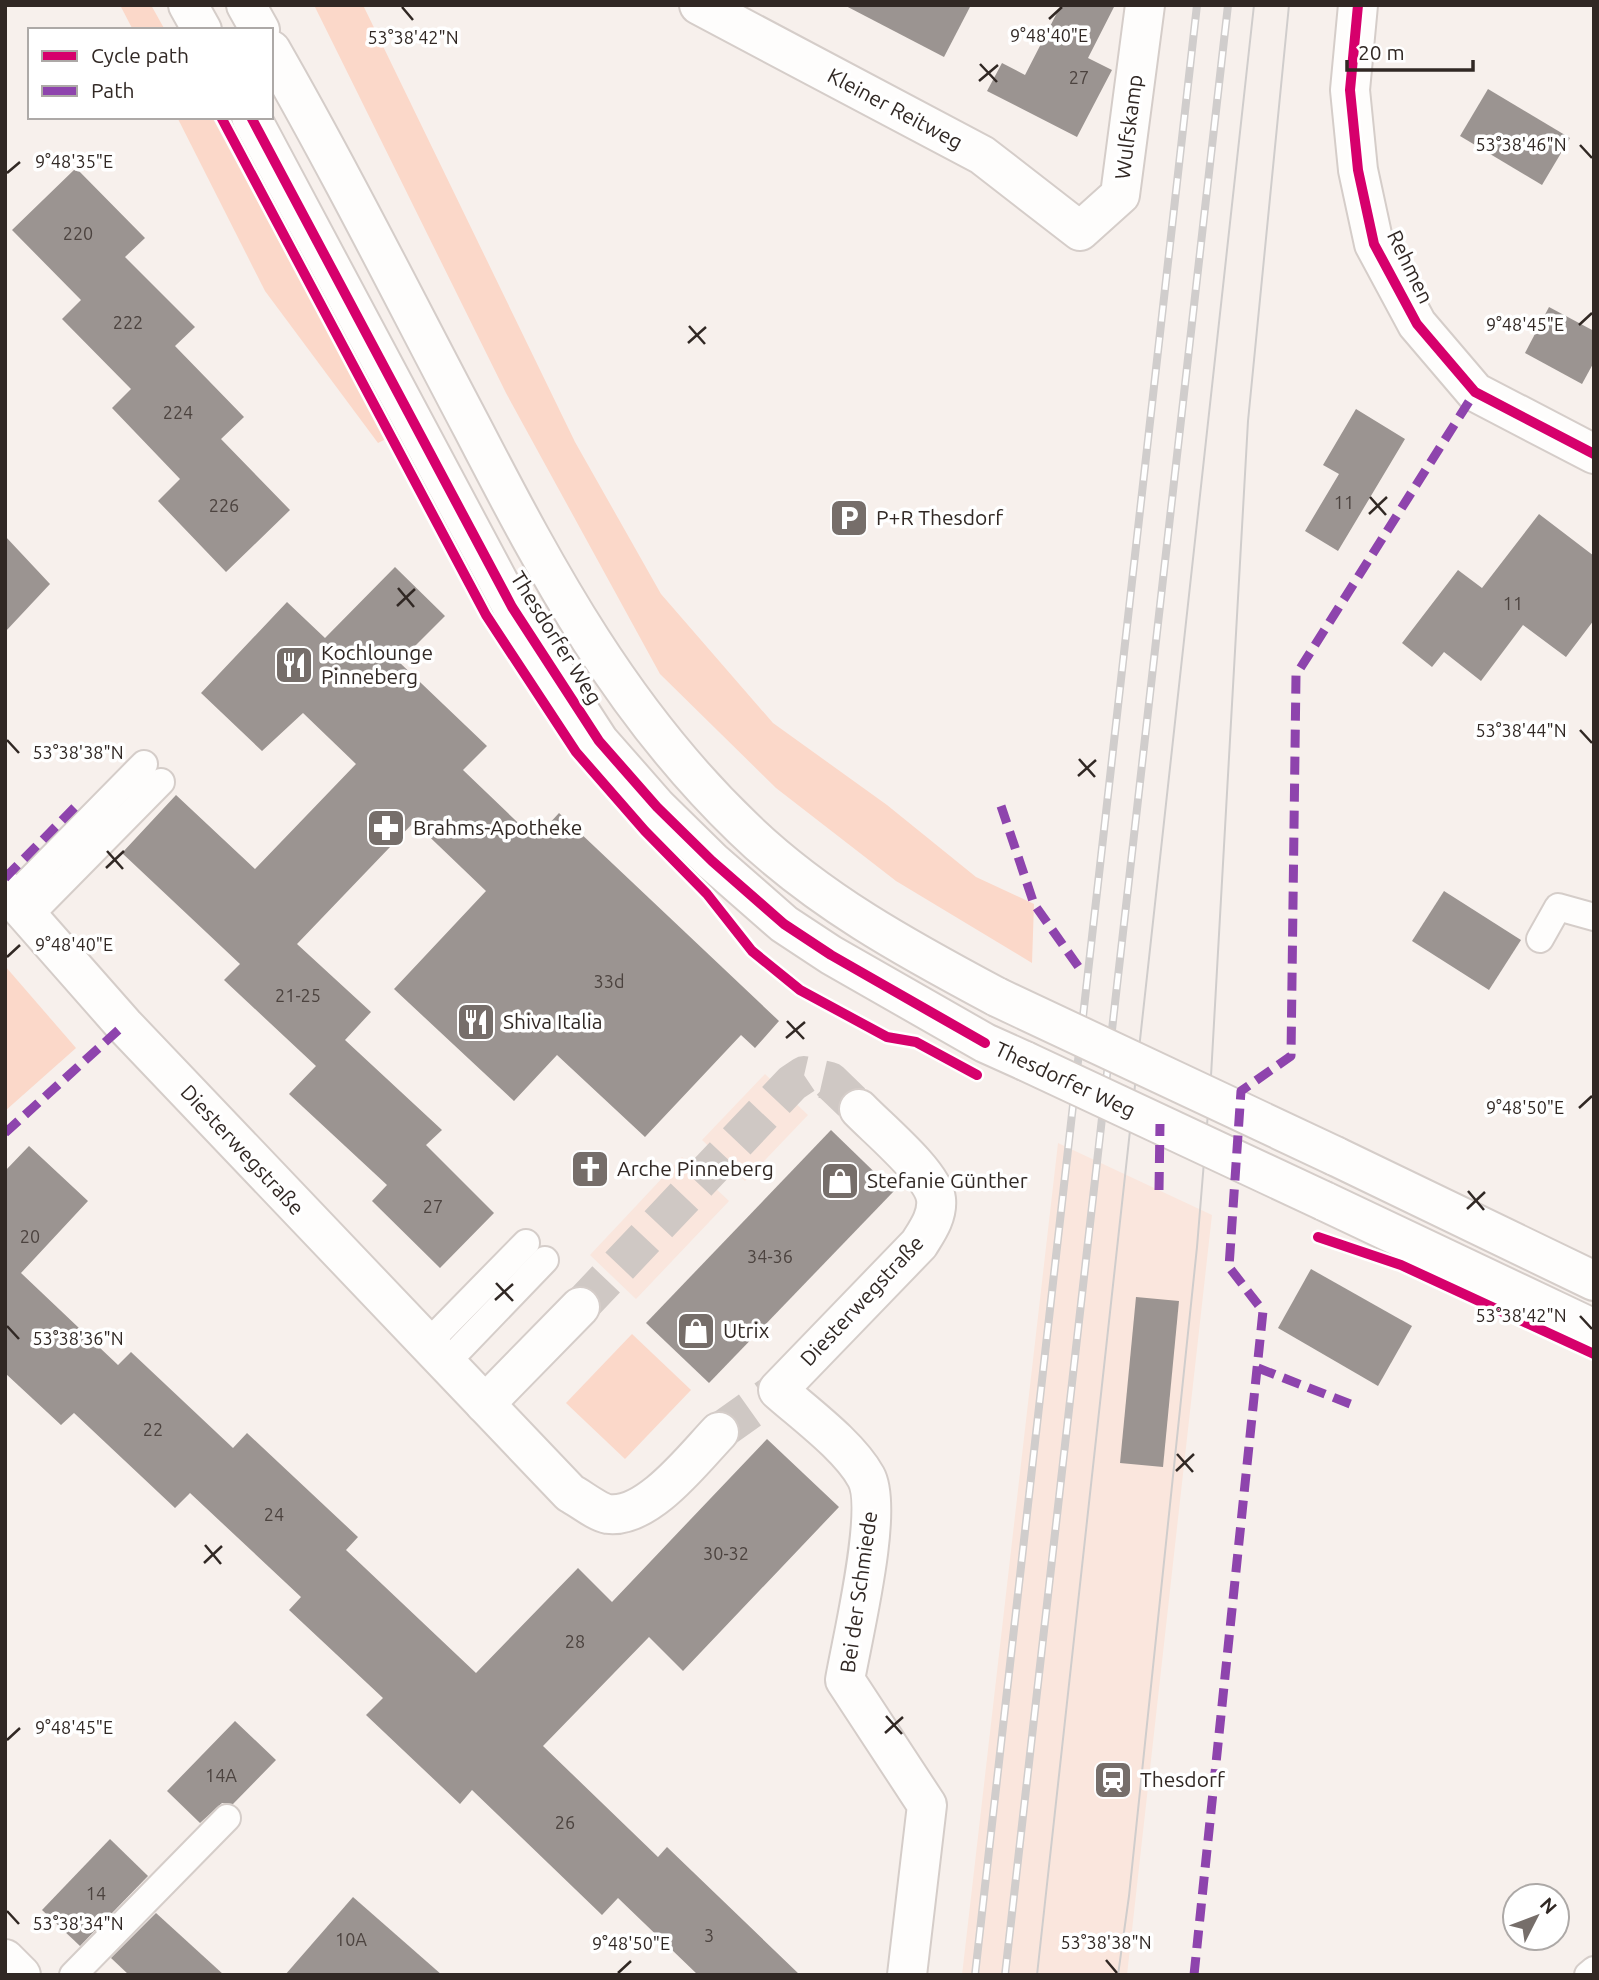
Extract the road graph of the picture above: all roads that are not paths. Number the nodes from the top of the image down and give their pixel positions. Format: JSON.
{"nodes":[{"id":1,"x":188,"y":5,"type":"edge"},
{"id":2,"x":246,"y":5,"type":"edge"},
{"id":3,"x":699,"y":5,"type":"edge"},
{"id":4,"x":1144,"y":5,"type":"edge"},
{"id":5,"x":1358,"y":5,"type":"edge"},
{"id":6,"x":201,"y":28,"type":"edge"},
{"id":7,"x":259,"y":28,"type":"edge"},
{"id":8,"x":273,"y":54,"type":"edge"},
{"id":9,"x":252,"y":119,"type":"edge"},
{"id":10,"x":1080,"y":230,"type":"joint"},
{"id":11,"x":1594,"y":454,"type":"edge"},
{"id":12,"x":153,"y":773,"type":"dead end"},
{"id":13,"x":15,"y":902,"type":"edge"},
{"id":14,"x":1594,"y":917,"type":"edge"},
{"id":15,"x":1540,"y":939,"type":"dead end"},
{"id":16,"x":859,"y":1109,"type":"tunnel mouth"},
{"id":17,"x":536,"y":1252,"type":"dead end"},
{"id":18,"x":1594,"y":1281,"type":"edge"},
{"id":19,"x":580,"y":1307,"type":"tunnel mouth"},
{"id":20,"x":1594,"y":1329,"type":"edge"},
{"id":21,"x":436,"y":1354,"type":"junction"},
{"id":22,"x":778,"y":1390,"type":"joint"},
{"id":23,"x":485,"y":1405,"type":"junction"},
{"id":24,"x":719,"y":1432,"type":"tunnel mouth"},
{"id":25,"x":227,"y":1818,"type":"dead end"},
{"id":26,"x":5,"y":1959,"type":"edge"},
{"id":27,"x":1594,"y":1970,"type":"edge"},
{"id":28,"x":21,"y":1975,"type":"edge"},
{"id":29,"x":73,"y":1975,"type":"edge"},
{"id":30,"x":907,"y":1975,"type":"edge"},
{"id":31,"x":1588,"y":1975,"type":"edge"}],
"edges":[{"from":1,"to":6,"type":"street"},
{"from":2,"to":7,"type":"street"},
{"from":3,"to":10,"type":"street","name":"Kleiner Reitweg"},
{"from":4,"to":10,"type":"street","name":"Wulfskamp"},
{"from":5,"to":11,"type":"street","name":"Rehmen"},
{"from":8,"to":18,"type":"street","name":"Thesdorfer Weg","bridge":true},
{"from":9,"to":20,"type":"street","name":"Thesdorfer Weg","bridge":true},
{"from":12,"to":13,"type":"lane"},
{"from":13,"to":21,"type":"street","name":"Diesterwegstraße"},
{"from":14,"to":15,"type":"lane"},
{"from":16,"to":22,"type":"street","name":"Diesterwegstraße"},
{"from":17,"to":21,"type":"lane"},
{"from":19,"to":23,"type":"street"},
{"from":21,"to":23,"type":"street","name":"Diesterwegstraße"},
{"from":22,"to":30,"type":"street","name":"Bei der Schmiede"},
{"from":23,"to":24,"type":"street","name":"Diesterwegstraße"},
{"from":25,"to":29,"type":"lane"},
{"from":26,"to":28,"type":"street"},
{"from":27,"to":31,"type":"lane"}]}
